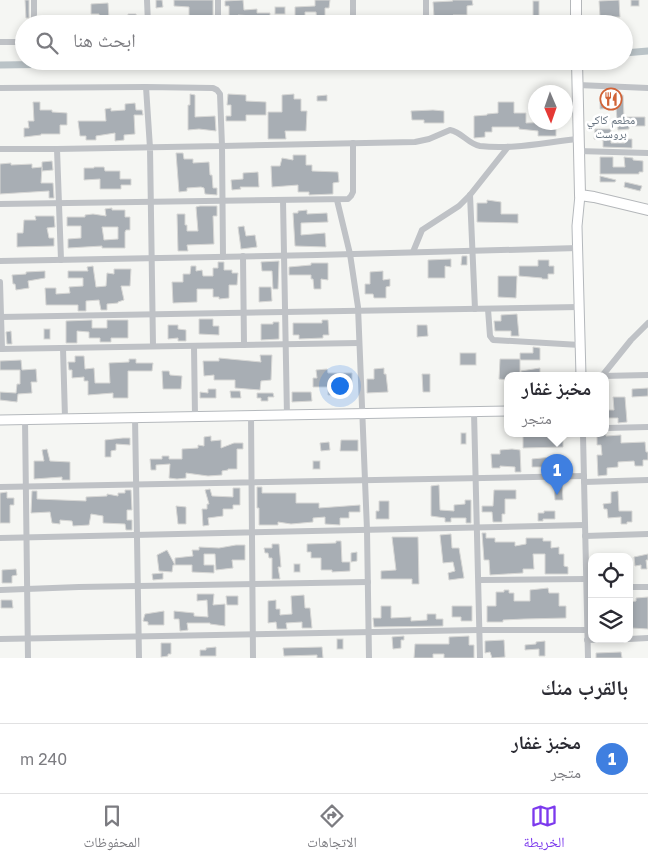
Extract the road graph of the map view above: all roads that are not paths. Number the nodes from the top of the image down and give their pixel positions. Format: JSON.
{"nodes":[{"id":1,"x":34,"y":0,"type":"edge"},
{"id":2,"x":147,"y":0,"type":"edge"},
{"id":3,"x":218,"y":0,"type":"edge"},
{"id":4,"x":353,"y":0,"type":"edge"},
{"id":5,"x":426,"y":0,"type":"edge"},
{"id":6,"x":576,"y":0,"type":"edge"},
{"id":7,"x":34,"y":15,"type":"edge"},
{"id":8,"x":148,"y":15,"type":"edge"},
{"id":9,"x":218,"y":15,"type":"edge"},
{"id":10,"x":353,"y":15,"type":"edge"},
{"id":11,"x":426,"y":15,"type":"edge"},
{"id":12,"x":576,"y":15,"type":"edge"},
{"id":13,"x":0,"y":42,"type":"edge"},
{"id":14,"x":15,"y":42,"type":"edge"},
{"id":15,"x":577,"y":70,"type":"edge"},
{"id":16,"x":578,"y":85,"type":"junction"},
{"id":17,"x":146,"y":87,"type":"junction"},
{"id":18,"x":0,"y":88,"type":"edge"},
{"id":19,"x":648,"y":88,"type":"edge"},
{"id":20,"x":578,"y":139,"type":"junction"},
{"id":21,"x":352,"y":143,"type":"junction"},
{"id":22,"x":222,"y":146,"type":"junction"},
{"id":23,"x":508,"y":147,"type":"junction"},
{"id":24,"x":150,"y":148,"type":"junction"},
{"id":25,"x":0,"y":149,"type":"edge"},
{"id":26,"x":57,"y":149,"type":"junction"},
{"id":27,"x":578,"y":151,"type":"junction"},
{"id":28,"x":648,"y":153,"type":"edge"},
{"id":29,"x":470,"y":195,"type":"junction"},
{"id":30,"x":580,"y":195,"type":"junction"},
{"id":31,"x":222,"y":200,"type":"junction"},
{"id":32,"x":283,"y":200,"type":"junction"},
{"id":33,"x":337,"y":200,"type":"junction"},
{"id":34,"x":151,"y":201,"type":"junction"},
{"id":35,"x":0,"y":204,"type":"edge"},
{"id":36,"x":58,"y":204,"type":"junction"},
{"id":37,"x":648,"y":210,"type":"edge"},
{"id":38,"x":578,"y":248,"type":"junction"},
{"id":39,"x":473,"y":251,"type":"junction"},
{"id":40,"x":413,"y":252,"type":"junction"},
{"id":41,"x":350,"y":254,"type":"junction"},
{"id":42,"x":224,"y":256,"type":"junction"},
{"id":43,"x":243,"y":256,"type":"junction"},
{"id":44,"x":283,"y":256,"type":"junction"},
{"id":45,"x":152,"y":258,"type":"junction"},
{"id":46,"x":61,"y":260,"type":"junction"},
{"id":47,"x":0,"y":261,"type":"edge"},
{"id":48,"x":0,"y":282,"type":"edge"},
{"id":49,"x":579,"y":307,"type":"junction"},
{"id":50,"x":475,"y":309,"type":"junction"},
{"id":51,"x":488,"y":309,"type":"junction"},
{"id":52,"x":359,"y":311,"type":"junction"},
{"id":53,"x":243,"y":312,"type":"junction"},
{"id":54,"x":285,"y":312,"type":"junction"},
{"id":55,"x":153,"y":314,"type":"junction"},
{"id":56,"x":1,"y":317,"type":"edge"},
{"id":57,"x":648,"y":323,"type":"edge"},
{"id":58,"x":359,"y":343,"type":"junction"},
{"id":59,"x":286,"y":344,"type":"junction"},
{"id":60,"x":244,"y":345,"type":"junction"},
{"id":61,"x":580,"y":345,"type":"junction"},
{"id":62,"x":154,"y":346,"type":"junction"},
{"id":63,"x":194,"y":346,"type":"junction"},
{"id":64,"x":63,"y":348,"type":"junction"},
{"id":65,"x":1,"y":349,"type":"edge"},
{"id":66,"x":581,"y":372,"type":"edge"},
{"id":67,"x":605,"y":372,"type":"edge"},
{"id":68,"x":648,"y":375,"type":"edge"},
{"id":69,"x":609,"y":376,"type":"edge"},
{"id":70,"x":474,"y":412,"type":"junction"},
{"id":71,"x":504,"y":412,"type":"edge"},
{"id":72,"x":362,"y":414,"type":"junction"},
{"id":73,"x":251,"y":416,"type":"junction"},
{"id":74,"x":287,"y":416,"type":"junction"},
{"id":75,"x":195,"y":417,"type":"junction"},
{"id":76,"x":65,"y":418,"type":"junction"},
{"id":77,"x":135,"y":418,"type":"junction"},
{"id":78,"x":25,"y":419,"type":"junction"},
{"id":79,"x":0,"y":420,"type":"edge"},
{"id":80,"x":648,"y":427,"type":"edge"},
{"id":81,"x":609,"y":428,"type":"edge"},
{"id":82,"x":583,"y":437,"type":"edge"},
{"id":83,"x":476,"y":478,"type":"junction"},
{"id":84,"x":584,"y":479,"type":"junction"},
{"id":85,"x":648,"y":480,"type":"edge"},
{"id":86,"x":364,"y":481,"type":"junction"},
{"id":87,"x":252,"y":482,"type":"junction"},
{"id":88,"x":136,"y":483,"type":"junction"},
{"id":89,"x":25,"y":486,"type":"junction"},
{"id":90,"x":0,"y":487,"type":"edge"},
{"id":91,"x":585,"y":525,"type":"junction"},
{"id":92,"x":478,"y":528,"type":"junction"},
{"id":93,"x":367,"y":530,"type":"junction"},
{"id":94,"x":252,"y":532,"type":"junction"},
{"id":95,"x":648,"y":534,"type":"edge"},
{"id":96,"x":138,"y":535,"type":"junction"},
{"id":97,"x":585,"y":536,"type":"junction"},
{"id":98,"x":0,"y":538,"type":"edge"},
{"id":99,"x":27,"y":538,"type":"junction"},
{"id":100,"x":586,"y":578,"type":"junction"},
{"id":101,"x":479,"y":580,"type":"junction"},
{"id":102,"x":368,"y":582,"type":"junction"},
{"id":103,"x":252,"y":583,"type":"junction"},
{"id":104,"x":588,"y":585,"type":"edge"},
{"id":105,"x":138,"y":586,"type":"junction"},
{"id":106,"x":648,"y":586,"type":"edge"},
{"id":107,"x":633,"y":587,"type":"edge"},
{"id":108,"x":28,"y":589,"type":"junction"},
{"id":109,"x":0,"y":590,"type":"edge"},
{"id":110,"x":589,"y":598,"type":"edge"},
{"id":111,"x":479,"y":630,"type":"junction"},
{"id":112,"x":587,"y":630,"type":"junction"},
{"id":113,"x":369,"y":633,"type":"junction"},
{"id":114,"x":252,"y":634,"type":"junction"},
{"id":115,"x":139,"y":636,"type":"junction"},
{"id":116,"x":28,"y":638,"type":"junction"},
{"id":117,"x":648,"y":638,"type":"edge"},
{"id":118,"x":0,"y":639,"type":"edge"},
{"id":119,"x":633,"y":639,"type":"edge"},
{"id":120,"x":587,"y":640,"type":"joint"},
{"id":121,"x":28,"y":658,"type":"edge"},
{"id":122,"x":139,"y":658,"type":"edge"},
{"id":123,"x":253,"y":658,"type":"edge"},
{"id":124,"x":369,"y":658,"type":"edge"},
{"id":125,"x":480,"y":658,"type":"edge"},
{"id":126,"x":588,"y":658,"type":"edge"}],
"edges":[{"from":1,"to":7,"type":"street"},
{"from":2,"to":8,"type":"street"},
{"from":3,"to":9,"type":"street"},
{"from":4,"to":10,"type":"street"},
{"from":5,"to":11,"type":"street"},
{"from":6,"to":12,"type":"highway"},
{"from":13,"to":14,"type":"street"},
{"from":15,"to":16,"type":"highway"},
{"from":16,"to":19,"type":"street"},
{"from":16,"to":20,"type":"highway"},
{"from":17,"to":18,"type":"street"},
{"from":17,"to":22,"type":"street"},
{"from":17,"to":24,"type":"street"},
{"from":20,"to":23,"type":"street"},
{"from":20,"to":27,"type":"highway"},
{"from":21,"to":22,"type":"street"},
{"from":21,"to":23,"type":"street"},
{"from":21,"to":33,"type":"street"},
{"from":22,"to":24,"type":"street"},
{"from":22,"to":31,"type":"street"},
{"from":23,"to":29,"type":"street"},
{"from":24,"to":26,"type":"street"},
{"from":24,"to":34,"type":"street"},
{"from":25,"to":26,"type":"street"},
{"from":26,"to":36,"type":"street"},
{"from":27,"to":28,"type":"street"},
{"from":27,"to":30,"type":"highway"},
{"from":29,"to":39,"type":"street"},
{"from":29,"to":40,"type":"street"},
{"from":30,"to":37,"type":"highway"},
{"from":30,"to":38,"type":"main road"},
{"from":31,"to":32,"type":"street"},
{"from":31,"to":34,"type":"street"},
{"from":31,"to":42,"type":"street"},
{"from":32,"to":33,"type":"street"},
{"from":32,"to":44,"type":"street"},
{"from":33,"to":41,"type":"street"},
{"from":34,"to":36,"type":"street"},
{"from":34,"to":45,"type":"street"},
{"from":35,"to":36,"type":"street"},
{"from":36,"to":46,"type":"street"},
{"from":38,"to":39,"type":"street"},
{"from":38,"to":49,"type":"main road"},
{"from":39,"to":40,"type":"street"},
{"from":39,"to":50,"type":"street"},
{"from":40,"to":41,"type":"street"},
{"from":41,"to":44,"type":"street"},
{"from":41,"to":52,"type":"street"},
{"from":42,"to":43,"type":"street"},
{"from":42,"to":45,"type":"street"},
{"from":43,"to":44,"type":"street"},
{"from":43,"to":53,"type":"street"},
{"from":44,"to":54,"type":"street"},
{"from":45,"to":46,"type":"street"},
{"from":45,"to":55,"type":"street"},
{"from":46,"to":47,"type":"street"},
{"from":48,"to":56,"type":"street"},
{"from":49,"to":51,"type":"street"},
{"from":49,"to":61,"type":"main road"},
{"from":50,"to":51,"type":"street"},
{"from":50,"to":52,"type":"street"},
{"from":51,"to":61,"type":"street"},
{"from":52,"to":54,"type":"street"},
{"from":52,"to":58,"type":"street"},
{"from":53,"to":54,"type":"street"},
{"from":53,"to":55,"type":"street"},
{"from":53,"to":60,"type":"street"},
{"from":54,"to":59,"type":"street"},
{"from":55,"to":56,"type":"street"},
{"from":55,"to":62,"type":"street"},
{"from":56,"to":65,"type":"street"},
{"from":57,"to":67,"type":"street"},
{"from":58,"to":59,"type":"street"},
{"from":58,"to":72,"type":"street"},
{"from":59,"to":60,"type":"street"},
{"from":59,"to":74,"type":"street"},
{"from":60,"to":63,"type":"street"},
{"from":61,"to":66,"type":"main road"},
{"from":62,"to":63,"type":"street"},
{"from":62,"to":64,"type":"street"},
{"from":63,"to":75,"type":"street"},
{"from":64,"to":65,"type":"street"},
{"from":64,"to":76,"type":"street"},
{"from":68,"to":69,"type":"street"},
{"from":70,"to":71,"type":"main road"},
{"from":70,"to":72,"type":"main road"},
{"from":70,"to":83,"type":"street"},
{"from":72,"to":74,"type":"main road"},
{"from":72,"to":86,"type":"street"},
{"from":73,"to":74,"type":"main road"},
{"from":73,"to":75,"type":"main road"},
{"from":73,"to":87,"type":"street"},
{"from":75,"to":77,"type":"main road"},
{"from":76,"to":77,"type":"main road"},
{"from":76,"to":78,"type":"main road"},
{"from":77,"to":88,"type":"street"},
{"from":78,"to":79,"type":"main road"},
{"from":78,"to":89,"type":"street"},
{"from":80,"to":81,"type":"street"},
{"from":82,"to":84,"type":"street"},
{"from":83,"to":84,"type":"street"},
{"from":83,"to":86,"type":"street"},
{"from":83,"to":92,"type":"street"},
{"from":84,"to":85,"type":"street"},
{"from":84,"to":91,"type":"street"},
{"from":86,"to":87,"type":"street"},
{"from":86,"to":93,"type":"street"},
{"from":87,"to":88,"type":"street"},
{"from":87,"to":94,"type":"street"},
{"from":88,"to":89,"type":"street"},
{"from":88,"to":96,"type":"street"},
{"from":89,"to":90,"type":"street"},
{"from":89,"to":99,"type":"street"},
{"from":91,"to":92,"type":"street"},
{"from":91,"to":97,"type":"street"},
{"from":92,"to":93,"type":"street"},
{"from":92,"to":101,"type":"street"},
{"from":93,"to":94,"type":"street"},
{"from":93,"to":102,"type":"street"},
{"from":94,"to":96,"type":"street"},
{"from":94,"to":103,"type":"street"},
{"from":95,"to":97,"type":"street"},
{"from":96,"to":99,"type":"street"},
{"from":96,"to":105,"type":"street"},
{"from":97,"to":100,"type":"street"},
{"from":98,"to":99,"type":"street"},
{"from":99,"to":108,"type":"street"},
{"from":100,"to":101,"type":"street"},
{"from":100,"to":104,"type":"street"},
{"from":101,"to":111,"type":"street"},
{"from":102,"to":103,"type":"street"},
{"from":102,"to":113,"type":"street"},
{"from":103,"to":105,"type":"street"},
{"from":103,"to":114,"type":"street"},
{"from":105,"to":108,"type":"street"},
{"from":105,"to":115,"type":"street"},
{"from":106,"to":107,"type":"street"},
{"from":108,"to":109,"type":"street"},
{"from":108,"to":116,"type":"street"},
{"from":110,"to":112,"type":"street"},
{"from":111,"to":112,"type":"street"},
{"from":111,"to":113,"type":"street"},
{"from":111,"to":125,"type":"street"},
{"from":112,"to":120,"type":"street"},
{"from":113,"to":114,"type":"street"},
{"from":113,"to":124,"type":"street"},
{"from":114,"to":115,"type":"street"},
{"from":114,"to":123,"type":"street"},
{"from":115,"to":116,"type":"street"},
{"from":115,"to":122,"type":"street"},
{"from":116,"to":118,"type":"street"},
{"from":116,"to":121,"type":"street"},
{"from":117,"to":119,"type":"street"},
{"from":120,"to":126,"type":"street"}]}
